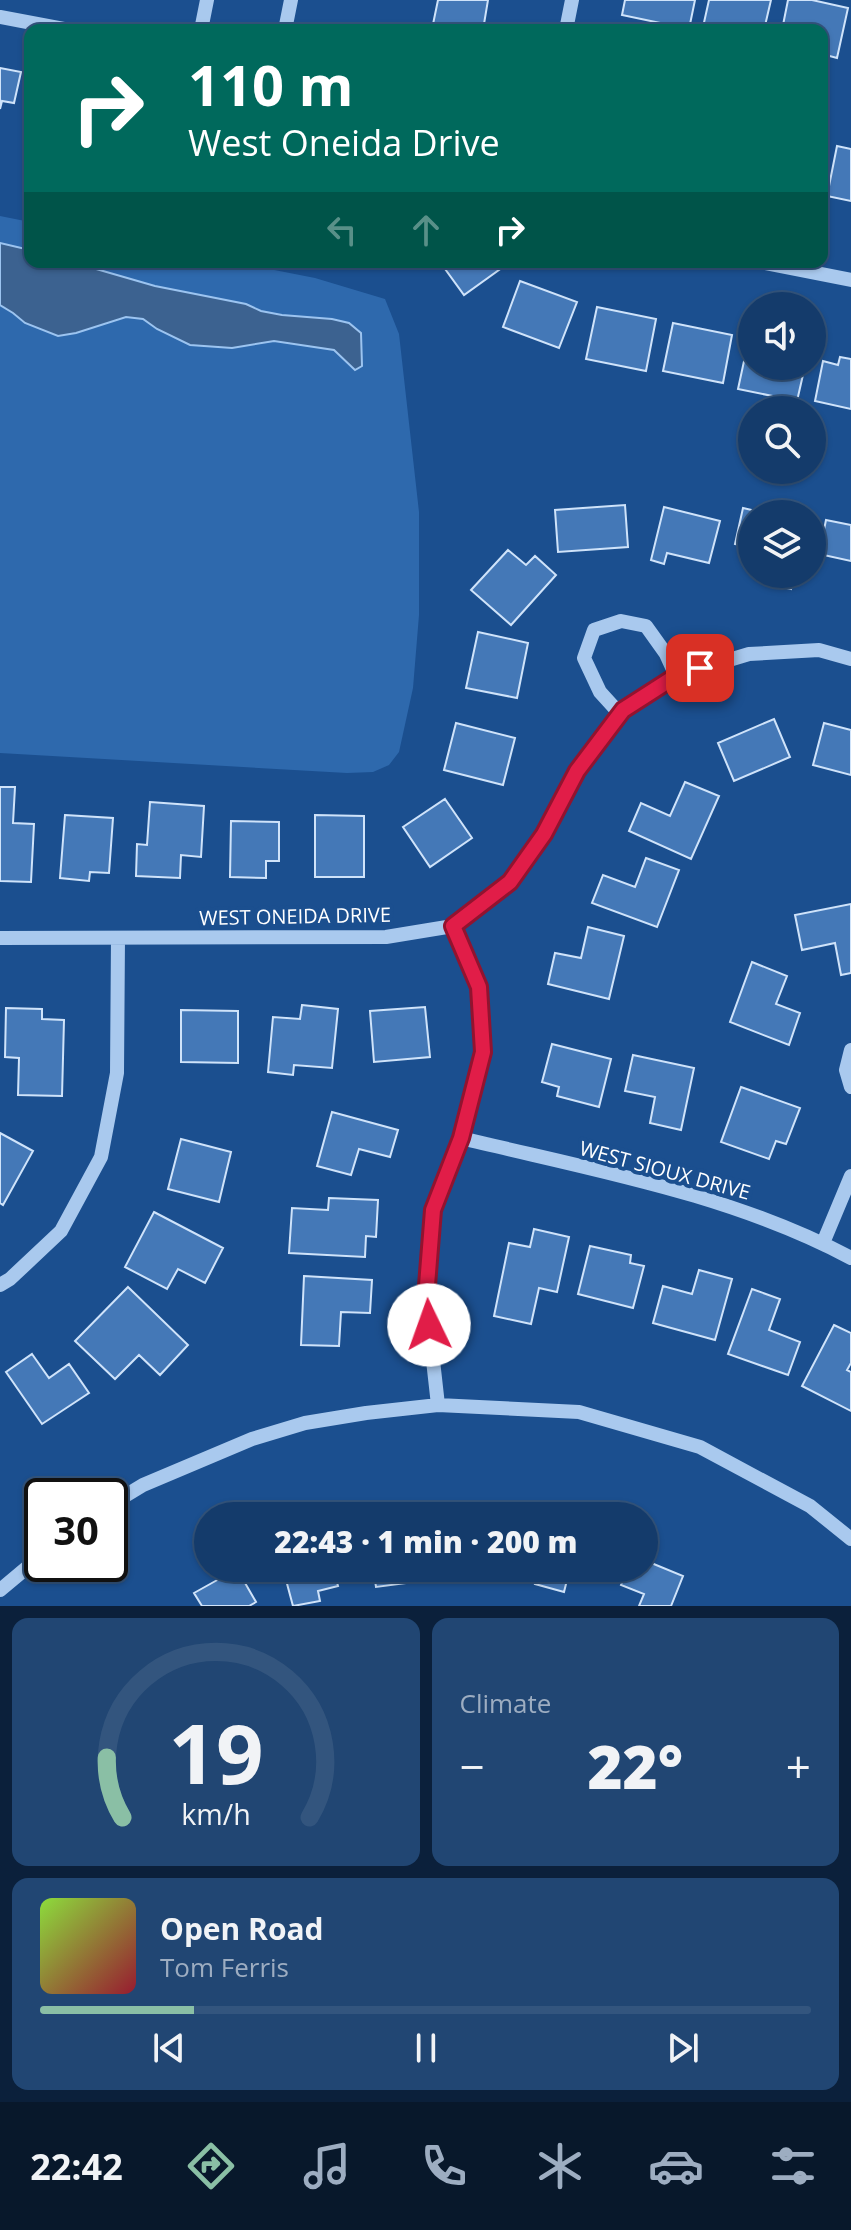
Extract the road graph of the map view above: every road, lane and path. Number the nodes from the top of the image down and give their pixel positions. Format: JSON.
{"nodes":[{"id":1,"x":207,"y":0,"type":"edge"},
{"id":2,"x":291,"y":0,"type":"edge"},
{"id":3,"x":572,"y":0,"type":"edge"},
{"id":4,"x":0,"y":17,"type":"edge"},
{"id":5,"x":37,"y":24,"type":"edge"},
{"id":6,"x":202,"y":24,"type":"edge"},
{"id":7,"x":286,"y":24,"type":"edge"},
{"id":8,"x":567,"y":24,"type":"edge"},
{"id":9,"x":790,"y":268,"type":"edge"},
{"id":10,"x":851,"y":280,"type":"edge"},
{"id":11,"x":851,"y":659,"type":"edge"},
{"id":12,"x":676,"y":676,"type":"junction"},
{"id":13,"x":620,"y":714,"type":"junction"},
{"id":14,"x":453,"y":926,"type":"junction"},
{"id":15,"x":0,"y":938,"type":"edge"},
{"id":16,"x":118,"y":938,"type":"junction"},
{"id":17,"x":851,"y":1050,"type":"edge"},
{"id":18,"x":851,"y":1087,"type":"edge"},
{"id":19,"x":461,"y":1138,"type":"junction"},
{"id":20,"x":851,"y":1176,"type":"edge"},
{"id":21,"x":823,"y":1243,"type":"junction"},
{"id":22,"x":851,"y":1258,"type":"edge"},
{"id":23,"x":0,"y":1285,"type":"edge"},
{"id":24,"x":438,"y":1405,"type":"junction"},
{"id":25,"x":128,"y":1494,"type":"edge"},
{"id":26,"x":851,"y":1539,"type":"edge"},
{"id":27,"x":24,"y":1570,"type":"edge"},
{"id":28,"x":0,"y":1590,"type":"edge"}],
"edges":[{"from":1,"to":6,"type":"street"},
{"from":2,"to":7,"type":"street"},
{"from":3,"to":8,"type":"street"},
{"from":4,"to":5,"type":"street"},
{"from":9,"to":10,"type":"street"},
{"from":11,"to":12,"type":"street","name":"WEST ONEIDA DRIVE"},
{"from":12,"to":13,"type":"street","name":"WEST ONEIDA DRIVE"},
{"from":12,"to":13,"type":"street"},
{"from":13,"to":14,"type":"street","name":"WEST ONEIDA DRIVE"},
{"from":14,"to":16,"type":"street","name":"WEST ONEIDA DRIVE"},
{"from":14,"to":19,"type":"street"},
{"from":15,"to":16,"type":"street","name":"WEST ONEIDA DRIVE"},
{"from":16,"to":23,"type":"street"},
{"from":17,"to":18,"type":"street"},
{"from":19,"to":21,"type":"street","name":"WEST SIOUX DRIVE"},
{"from":19,"to":24,"type":"street"},
{"from":20,"to":21,"type":"street"},
{"from":21,"to":22,"type":"street","name":"WEST SIOUX DRIVE"},
{"from":24,"to":25,"type":"street"},
{"from":24,"to":26,"type":"street"},
{"from":27,"to":28,"type":"street"}]}
